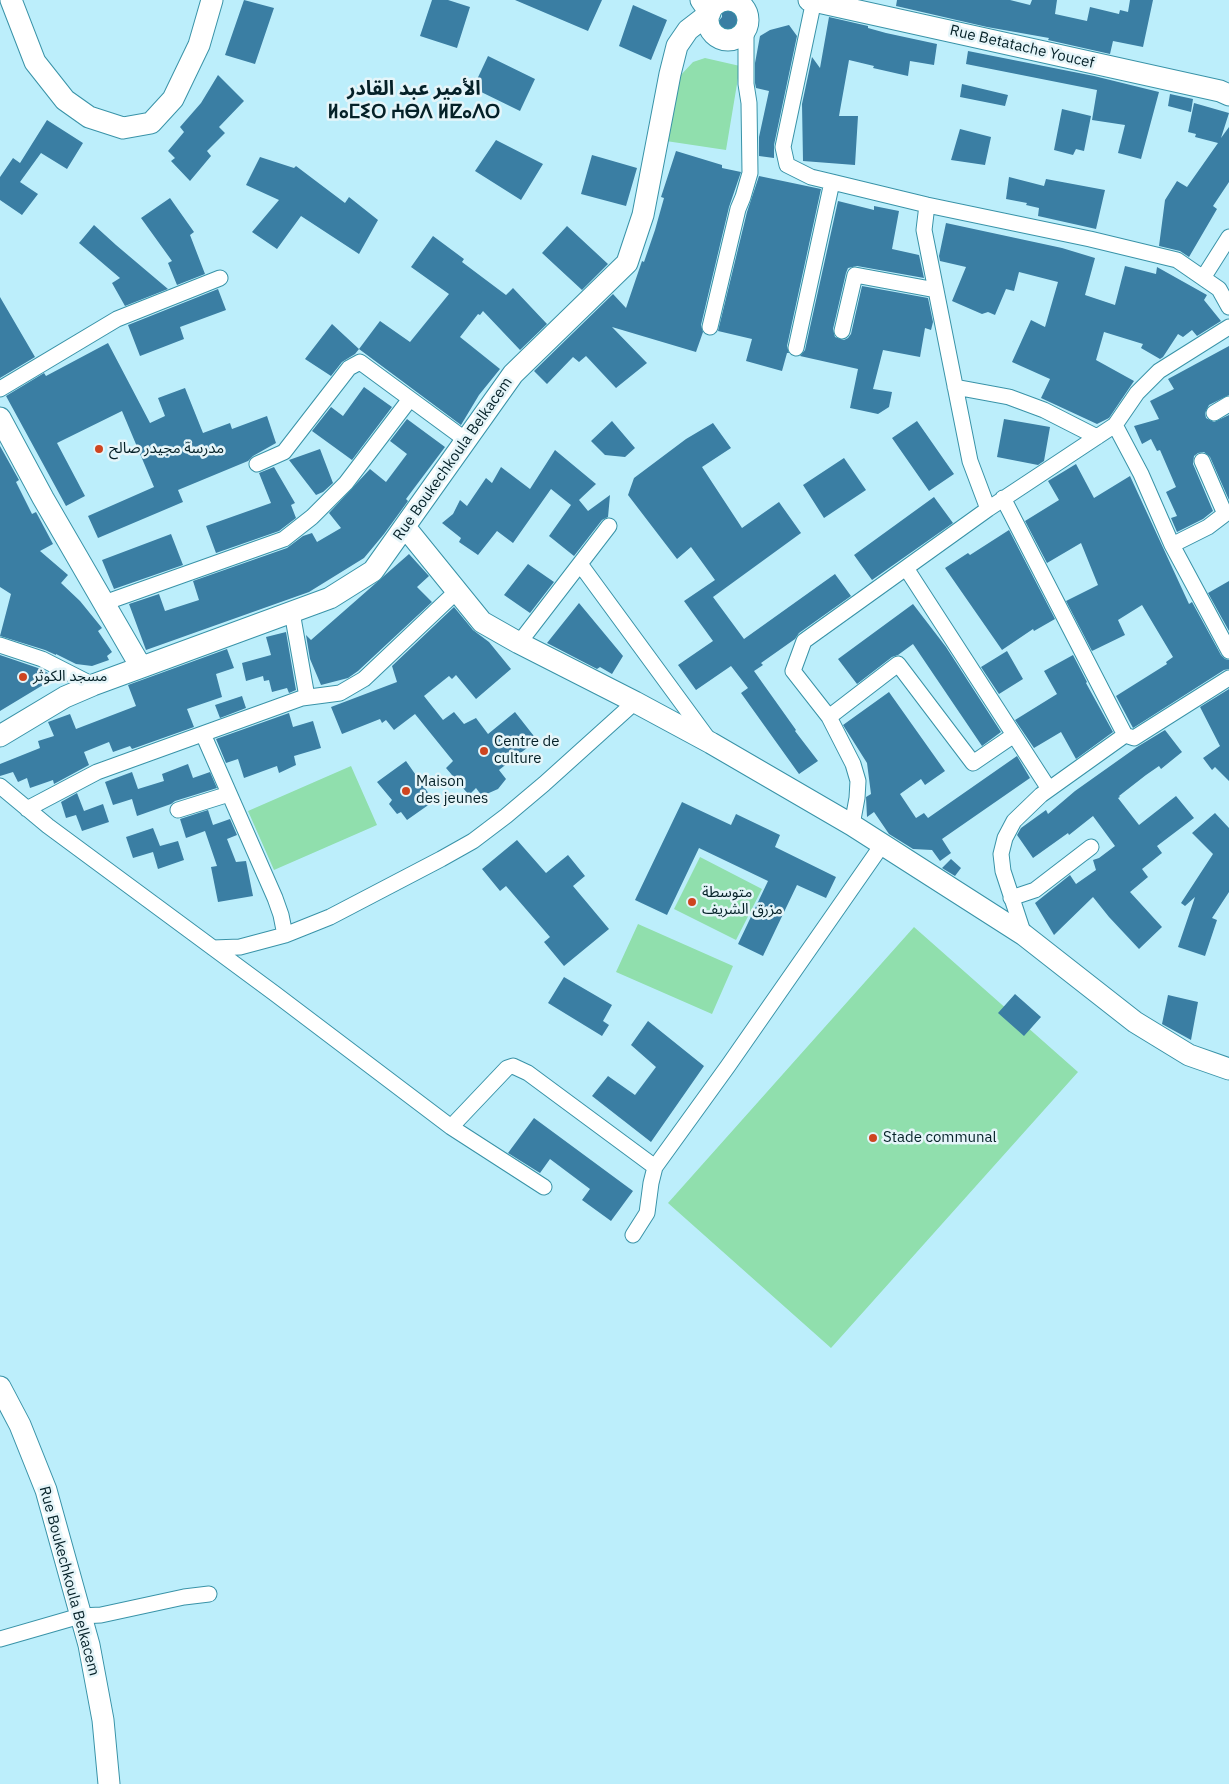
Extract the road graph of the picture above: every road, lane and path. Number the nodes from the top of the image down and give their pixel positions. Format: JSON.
{"nodes":[{"id":1,"x":12,"y":0,"type":"edge"},
{"id":2,"x":212,"y":0,"type":"edge"},
{"id":3,"x":734,"y":0,"type":"edge"},
{"id":4,"x":812,"y":0,"type":"edge"},
{"id":5,"x":705,"y":7,"type":"edge"},
{"id":6,"x":746,"y":28,"type":"junction"},
{"id":7,"x":1229,"y":95,"type":"edge"},
{"id":8,"x":832,"y":182,"type":"junction"},
{"id":9,"x":928,"y":205,"type":"junction"},
{"id":10,"x":1229,"y":237,"type":"edge"},
{"id":11,"x":220,"y":278,"type":"dead end"},
{"id":12,"x":1202,"y":278,"type":"junction"},
{"id":13,"x":936,"y":290,"type":"junction"},
{"id":14,"x":1229,"y":307,"type":"edge"},
{"id":15,"x":710,"y":327,"type":"dead end"},
{"id":16,"x":1229,"y":327,"type":"edge"},
{"id":17,"x":842,"y":332,"type":"dead end"},
{"id":18,"x":796,"y":348,"type":"dead end"},
{"id":19,"x":955,"y":387,"type":"junction"},
{"id":20,"x":0,"y":389,"type":"edge"},
{"id":21,"x":410,"y":399,"type":"junction"},
{"id":22,"x":1229,"y":404,"type":"edge"},
{"id":23,"x":1214,"y":413,"type":"dead end"},
{"id":24,"x":0,"y":418,"type":"edge"},
{"id":25,"x":1114,"y":425,"type":"junction"},
{"id":26,"x":1097,"y":437,"type":"junction"},
{"id":27,"x":466,"y":440,"type":"junction"},
{"id":28,"x":1202,"y":460,"type":"dead end"},
{"id":29,"x":257,"y":464,"type":"dead end"},
{"id":30,"x":1003,"y":498,"type":"junction"},
{"id":31,"x":988,"y":509,"type":"junction"},
{"id":32,"x":609,"y":526,"type":"dead end"},
{"id":33,"x":405,"y":527,"type":"junction"},
{"id":34,"x":1172,"y":545,"type":"junction"},
{"id":35,"x":580,"y":564,"type":"junction"},
{"id":36,"x":906,"y":568,"type":"junction"},
{"id":37,"x":457,"y":590,"type":"junction"},
{"id":38,"x":104,"y":603,"type":"junction"},
{"id":39,"x":292,"y":612,"type":"junction"},
{"id":40,"x":519,"y":643,"type":"junction"},
{"id":41,"x":0,"y":645,"type":"edge"},
{"id":42,"x":1228,"y":648,"type":"edge"},
{"id":43,"x":141,"y":667,"type":"junction"},
{"id":44,"x":1229,"y":678,"type":"edge"},
{"id":45,"x":93,"y":685,"type":"junction"},
{"id":46,"x":307,"y":697,"type":"junction"},
{"id":47,"x":635,"y":702,"type":"junction"},
{"id":48,"x":829,"y":717,"type":"junction"},
{"id":49,"x":5,"y":728,"type":"edge"},
{"id":50,"x":203,"y":734,"type":"junction"},
{"id":51,"x":1014,"y":735,"type":"junction"},
{"id":52,"x":1125,"y":735,"type":"junction"},
{"id":53,"x":711,"y":743,"type":"junction"},
{"id":54,"x":0,"y":786,"type":"edge"},
{"id":55,"x":1049,"y":789,"type":"junction"},
{"id":56,"x":229,"y":794,"type":"junction"},
{"id":57,"x":27,"y":810,"type":"junction"},
{"id":58,"x":178,"y":810,"type":"dead end"},
{"id":59,"x":852,"y":825,"type":"junction"},
{"id":60,"x":882,"y":845,"type":"junction"},
{"id":61,"x":1091,"y":847,"type":"dead end"},
{"id":62,"x":1011,"y":898,"type":"junction"},
{"id":63,"x":285,"y":935,"type":"junction"},
{"id":64,"x":1024,"y":935,"type":"junction"},
{"id":65,"x":213,"y":948,"type":"junction"},
{"id":66,"x":1229,"y":1069,"type":"edge"},
{"id":67,"x":451,"y":1127,"type":"junction"},
{"id":68,"x":655,"y":1167,"type":"junction"},
{"id":69,"x":544,"y":1186,"type":"dead end"},
{"id":70,"x":634,"y":1235,"type":"dead end"},
{"id":71,"x":0,"y":1387,"type":"edge"},
{"id":72,"x":209,"y":1594,"type":"dead end"},
{"id":73,"x":80,"y":1616,"type":"junction"},
{"id":74,"x":0,"y":1640,"type":"edge"},
{"id":75,"x":109,"y":1784,"type":"edge"}],
"edges":[{"from":1,"to":2,"type":"street"},
{"from":3,"to":5,"type":"street"},
{"from":3,"to":6,"type":"street"},
{"from":4,"to":7,"type":"street","name":"Rue Betatache Youcef"},
{"from":4,"to":8,"type":"street"},
{"from":5,"to":6,"type":"street"},
{"from":5,"to":27,"type":"street","name":"Rue Boukechkoula Belkacem"},
{"from":6,"to":15,"type":"street"},
{"from":8,"to":9,"type":"street"},
{"from":8,"to":18,"type":"street"},
{"from":9,"to":12,"type":"street"},
{"from":9,"to":13,"type":"street"},
{"from":10,"to":12,"type":"street"},
{"from":11,"to":20,"type":"street"},
{"from":12,"to":14,"type":"street"},
{"from":13,"to":17,"type":"street"},
{"from":13,"to":19,"type":"street"},
{"from":16,"to":25,"type":"street"},
{"from":19,"to":26,"type":"street"},
{"from":19,"to":31,"type":"street"},
{"from":21,"to":27,"type":"street"},
{"from":21,"to":29,"type":"street"},
{"from":21,"to":38,"type":"street"},
{"from":22,"to":23,"type":"street"},
{"from":24,"to":38,"type":"street"},
{"from":25,"to":26,"type":"street"},
{"from":25,"to":34,"type":"street"},
{"from":26,"to":30,"type":"street"},
{"from":27,"to":33,"type":"street","name":"Rue Boukechkoula Belkacem"},
{"from":28,"to":34,"type":"street"},
{"from":30,"to":31,"type":"street"},
{"from":30,"to":52,"type":"street"},
{"from":31,"to":36,"type":"street"},
{"from":32,"to":35,"type":"street"},
{"from":33,"to":37,"type":"street"},
{"from":33,"to":39,"type":"street","name":"Rue Boukechkoula Belkacem"},
{"from":34,"to":42,"type":"street"},
{"from":35,"to":40,"type":"street"},
{"from":35,"to":53,"type":"street"},
{"from":36,"to":48,"type":"street"},
{"from":36,"to":51,"type":"street"},
{"from":37,"to":40,"type":"street"},
{"from":37,"to":46,"type":"street"},
{"from":38,"to":43,"type":"street"},
{"from":39,"to":43,"type":"street","name":"Rue Boukechkoula Belkacem"},
{"from":39,"to":46,"type":"street"},
{"from":40,"to":47,"type":"street"},
{"from":41,"to":45,"type":"street"},
{"from":43,"to":45,"type":"street","name":"Rue Boukechkoula Belkacem"},
{"from":44,"to":52,"type":"street"},
{"from":45,"to":49,"type":"street","name":"Rue Boukechkoula Belkacem"},
{"from":46,"to":50,"type":"street"},
{"from":47,"to":53,"type":"street"},
{"from":47,"to":63,"type":"street"},
{"from":48,"to":51,"type":"street"},
{"from":48,"to":59,"type":"street"},
{"from":50,"to":56,"type":"street"},
{"from":50,"to":57,"type":"street"},
{"from":51,"to":55,"type":"street"},
{"from":52,"to":55,"type":"street"},
{"from":53,"to":59,"type":"street"},
{"from":54,"to":57,"type":"street"},
{"from":55,"to":62,"type":"street"},
{"from":56,"to":58,"type":"street"},
{"from":56,"to":63,"type":"street"},
{"from":57,"to":65,"type":"street"},
{"from":59,"to":60,"type":"street"},
{"from":60,"to":64,"type":"street"},
{"from":60,"to":68,"type":"street"},
{"from":61,"to":62,"type":"street"},
{"from":62,"to":64,"type":"street"},
{"from":63,"to":65,"type":"street"},
{"from":64,"to":66,"type":"street"},
{"from":65,"to":67,"type":"street"},
{"from":67,"to":68,"type":"street"},
{"from":67,"to":69,"type":"street"},
{"from":68,"to":70,"type":"street"},
{"from":71,"to":73,"type":"street","name":"Rue Boukechkoula Belkacem"},
{"from":72,"to":73,"type":"street"},
{"from":73,"to":74,"type":"street"},
{"from":73,"to":75,"type":"street","name":"Rue Boukechkoula Belkacem"}]}
